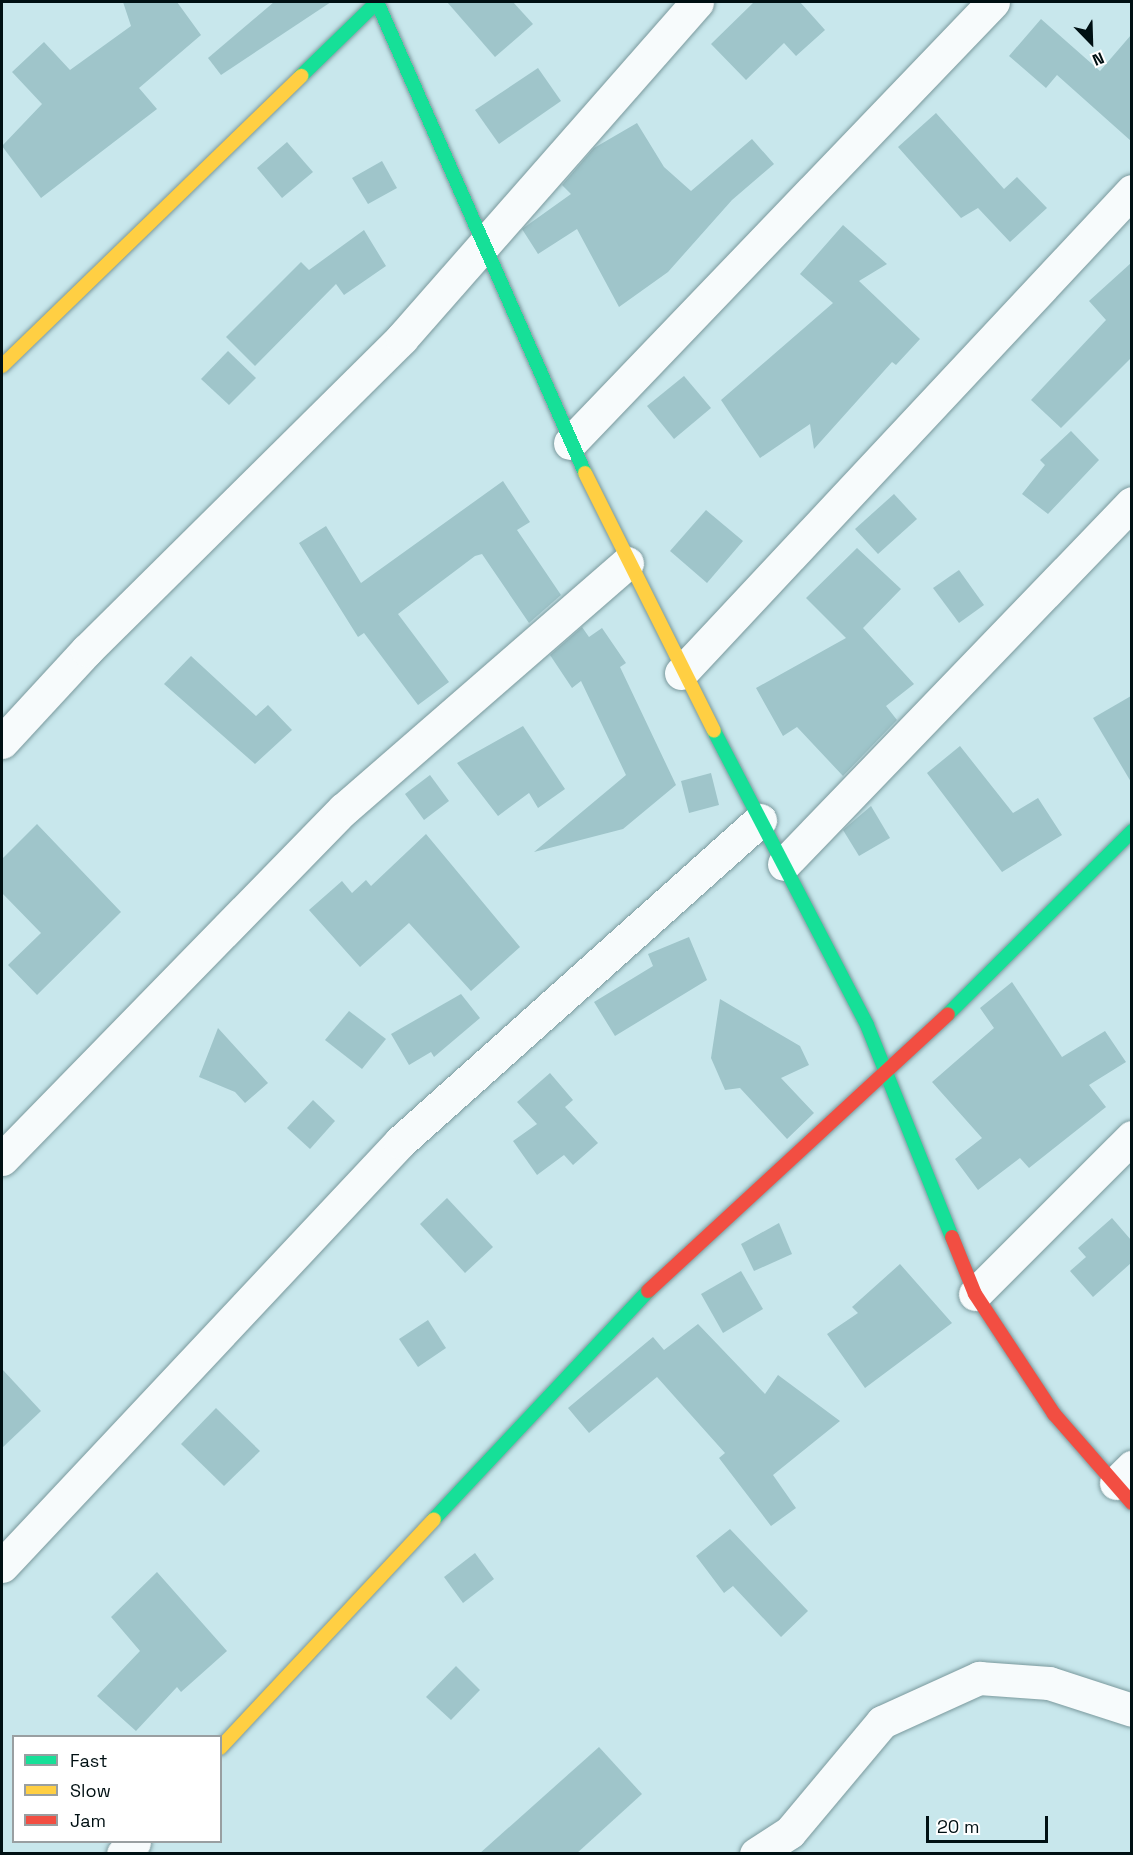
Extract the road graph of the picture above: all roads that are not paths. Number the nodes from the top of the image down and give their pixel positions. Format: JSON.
{"nodes":[{"id":1,"x":697,"y":2,"type":"edge"},
{"id":2,"x":993,"y":2,"type":"edge"},
{"id":3,"x":1131,"y":191,"type":"edge"},
{"id":4,"x":482,"y":248,"type":"junction"},
{"id":5,"x":2,"y":366,"type":"edge"},
{"id":6,"x":570,"y":443,"type":"junction"},
{"id":7,"x":1131,"y":503,"type":"edge"},
{"id":8,"x":627,"y":563,"type":"junction"},
{"id":9,"x":681,"y":673,"type":"junction"},
{"id":10,"x":2,"y":742,"type":"edge"},
{"id":11,"x":760,"y":820,"type":"junction"},
{"id":12,"x":1131,"y":831,"type":"edge"},
{"id":13,"x":784,"y":864,"type":"junction"},
{"id":14,"x":886,"y":1075,"type":"junction"},
{"id":15,"x":1131,"y":1137,"type":"edge"},
{"id":16,"x":2,"y":1159,"type":"edge"},
{"id":17,"x":975,"y":1294,"type":"junction"},
{"id":18,"x":1126,"y":1484,"type":"edge"},
{"id":19,"x":2,"y":1566,"type":"edge"},
{"id":20,"x":1131,"y":1710,"type":"edge"},
{"id":21,"x":222,"y":1746,"type":"edge"},
{"id":22,"x":756,"y":1854,"type":"edge"}],
"edges":[{"from":1,"to":4,"type":"street"},
{"from":2,"to":6,"type":"street"},
{"from":3,"to":9,"type":"street"},
{"from":4,"to":5,"type":"street"},
{"from":4,"to":6,"type":"street"},
{"from":4,"to":10,"type":"street"},
{"from":6,"to":8,"type":"street"},
{"from":7,"to":13,"type":"street"},
{"from":8,"to":9,"type":"street"},
{"from":8,"to":16,"type":"street"},
{"from":9,"to":11,"type":"street"},
{"from":11,"to":13,"type":"street"},
{"from":11,"to":19,"type":"street"},
{"from":12,"to":14,"type":"street"},
{"from":13,"to":14,"type":"street"},
{"from":14,"to":17,"type":"street"},
{"from":14,"to":21,"type":"street"},
{"from":15,"to":17,"type":"street"},
{"from":17,"to":18,"type":"street"},
{"from":20,"to":22,"type":"street"}]}
